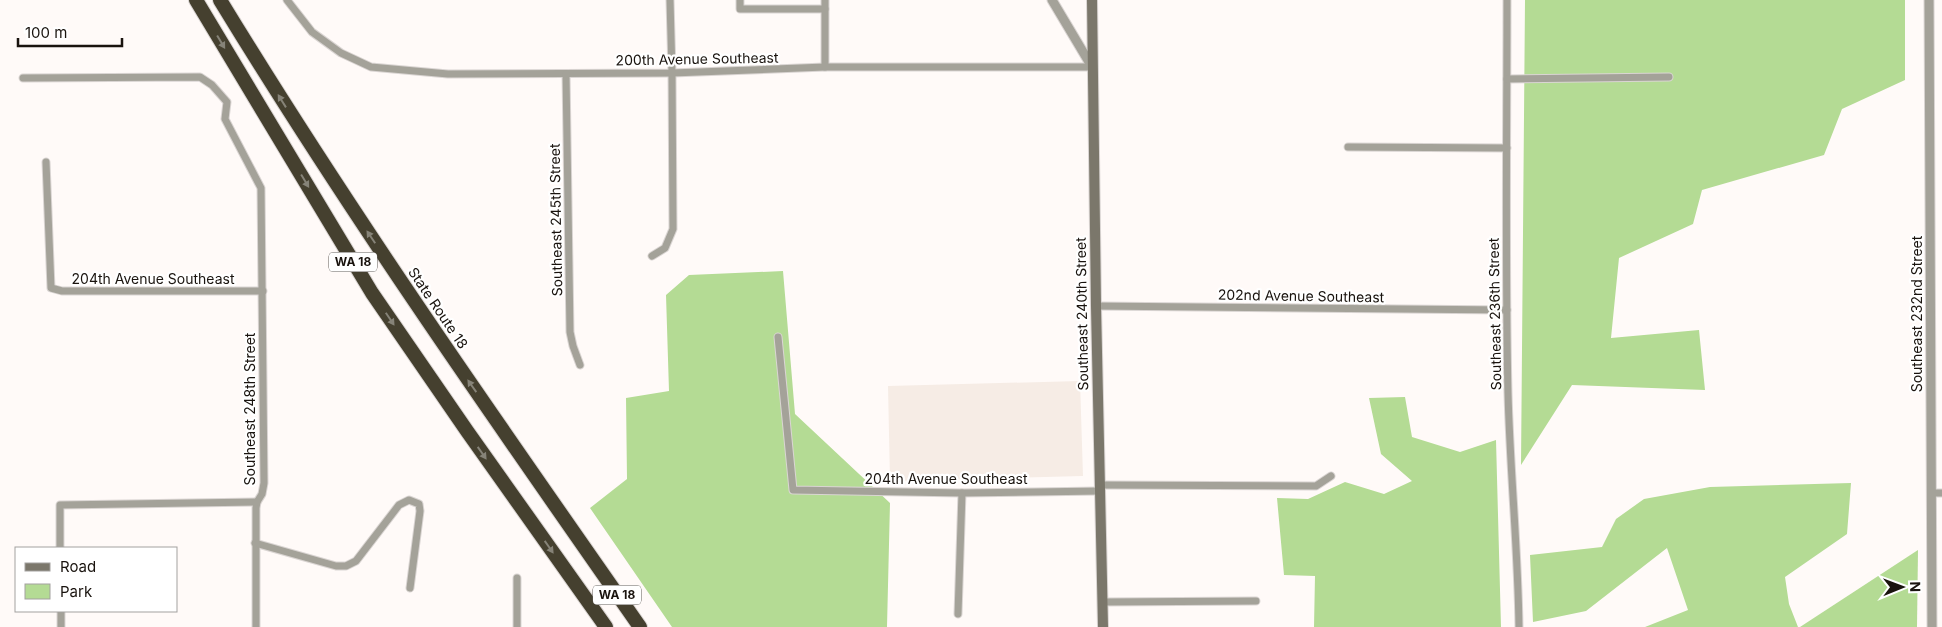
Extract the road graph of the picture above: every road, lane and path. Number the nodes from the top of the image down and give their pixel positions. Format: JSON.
{"nodes":[{"id":1,"x":196,"y":0,"type":"edge"},
{"id":2,"x":220,"y":0,"type":"edge"},
{"id":3,"x":287,"y":0,"type":"edge"},
{"id":4,"x":670,"y":0,"type":"edge"},
{"id":5,"x":740,"y":0,"type":"edge"},
{"id":6,"x":825,"y":0,"type":"edge"},
{"id":7,"x":1052,"y":0,"type":"edge"},
{"id":8,"x":1092,"y":0,"type":"edge"},
{"id":9,"x":1507,"y":0,"type":"edge"},
{"id":10,"x":1929,"y":0,"type":"edge"},
{"id":11,"x":825,"y":9,"type":"junction"},
{"id":12,"x":825,"y":67,"type":"junction"},
{"id":13,"x":1092,"y":67,"type":"junction"},
{"id":14,"x":672,"y":73,"type":"junction"},
{"id":15,"x":566,"y":74,"type":"junction"},
{"id":16,"x":1669,"y":77,"type":"dead end"},
{"id":17,"x":23,"y":78,"type":"dead end"},
{"id":18,"x":1507,"y":79,"type":"junction"},
{"id":19,"x":1348,"y":147,"type":"dead end"},
{"id":20,"x":1507,"y":148,"type":"junction"},
{"id":21,"x":46,"y":162,"type":"dead end"},
{"id":22,"x":652,"y":256,"type":"dead end"},
{"id":23,"x":263,"y":291,"type":"junction"},
{"id":24,"x":1096,"y":306,"type":"junction"},
{"id":25,"x":1507,"y":310,"type":"junction"},
{"id":26,"x":778,"y":337,"type":"dead end"},
{"id":27,"x":580,"y":365,"type":"dead end"},
{"id":28,"x":1331,"y":476,"type":"dead end"},
{"id":29,"x":1100,"y":488,"type":"junction"},
{"id":30,"x":962,"y":493,"type":"junction"},
{"id":31,"x":1932,"y":493,"type":"junction"},
{"id":32,"x":1942,"y":493,"type":"edge"},
{"id":33,"x":257,"y":502,"type":"junction"},
{"id":34,"x":255,"y":543,"type":"junction"},
{"id":35,"x":60,"y":547,"type":"edge"},
{"id":36,"x":517,"y":578,"type":"dead end"},
{"id":37,"x":410,"y":588,"type":"dead end"},
{"id":38,"x":1256,"y":601,"type":"dead end"},
{"id":39,"x":1103,"y":602,"type":"junction"},
{"id":40,"x":61,"y":612,"type":"edge"},
{"id":41,"x":958,"y":614,"type":"dead end"},
{"id":42,"x":61,"y":627,"type":"edge"},
{"id":43,"x":256,"y":627,"type":"edge"},
{"id":44,"x":517,"y":627,"type":"edge"},
{"id":45,"x":606,"y":627,"type":"edge"},
{"id":46,"x":640,"y":627,"type":"edge"},
{"id":47,"x":1103,"y":627,"type":"edge"},
{"id":48,"x":1519,"y":627,"type":"edge"},
{"id":49,"x":1932,"y":627,"type":"edge"}],
"edges":[{"from":1,"to":45,"type":"highway","number":"WA 18","one_way":true},
{"from":46,"to":2,"type":"highway","name":"State Route 18","number":"WA 18","one_way":true},
{"from":3,"to":15,"type":"street","name":"200th Avenue Southeast"},
{"from":4,"to":14,"type":"street"},
{"from":5,"to":11,"type":"street"},
{"from":6,"to":11,"type":"street"},
{"from":7,"to":13,"type":"street"},
{"from":8,"to":13,"type":"main road","name":"Southeast 240th Street"},
{"from":9,"to":18,"type":"street","name":"Southeast 236th Street"},
{"from":10,"to":31,"type":"street","name":"Southeast 232nd Street"},
{"from":11,"to":12,"type":"street"},
{"from":12,"to":13,"type":"street","name":"200th Avenue Southeast"},
{"from":12,"to":14,"type":"street","name":"200th Avenue Southeast"},
{"from":13,"to":24,"type":"main road","name":"Southeast 240th Street"},
{"from":14,"to":15,"type":"street","name":"200th Avenue Southeast"},
{"from":14,"to":22,"type":"street"},
{"from":15,"to":27,"type":"street","name":"Southeast 245th Street"},
{"from":16,"to":18,"type":"street"},
{"from":17,"to":23,"type":"street","name":"Southeast 248th Street"},
{"from":18,"to":20,"type":"street","name":"Southeast 236th Street"},
{"from":19,"to":20,"type":"street"},
{"from":20,"to":25,"type":"street","name":"Southeast 236th Street"},
{"from":21,"to":23,"type":"street","name":"204th Avenue Southeast"},
{"from":23,"to":33,"type":"street","name":"Southeast 248th Street"},
{"from":24,"to":25,"type":"street","name":"202nd Avenue Southeast"},
{"from":24,"to":29,"type":"main road","name":"Southeast 240th Street"},
{"from":25,"to":48,"type":"street","name":"Southeast 236th Street"},
{"from":26,"to":30,"type":"street","name":"204th Avenue Southeast"},
{"from":28,"to":29,"type":"street","name":"204th Avenue Southeast"},
{"from":29,"to":30,"type":"street","name":"204th Avenue Southeast"},
{"from":29,"to":39,"type":"main road","name":"Southeast 240th Street"},
{"from":30,"to":41,"type":"street"},
{"from":31,"to":32,"type":"street"},
{"from":31,"to":49,"type":"street","name":"Southeast 232nd Street"},
{"from":33,"to":34,"type":"street","name":"Southeast 248th Street"},
{"from":33,"to":35,"type":"street"},
{"from":34,"to":37,"type":"street"},
{"from":34,"to":43,"type":"street","name":"Southeast 248th Street"},
{"from":36,"to":44,"type":"street"},
{"from":38,"to":39,"type":"street"},
{"from":39,"to":47,"type":"main road","name":"Southeast 240th Street"},
{"from":40,"to":42,"type":"street"}]}
